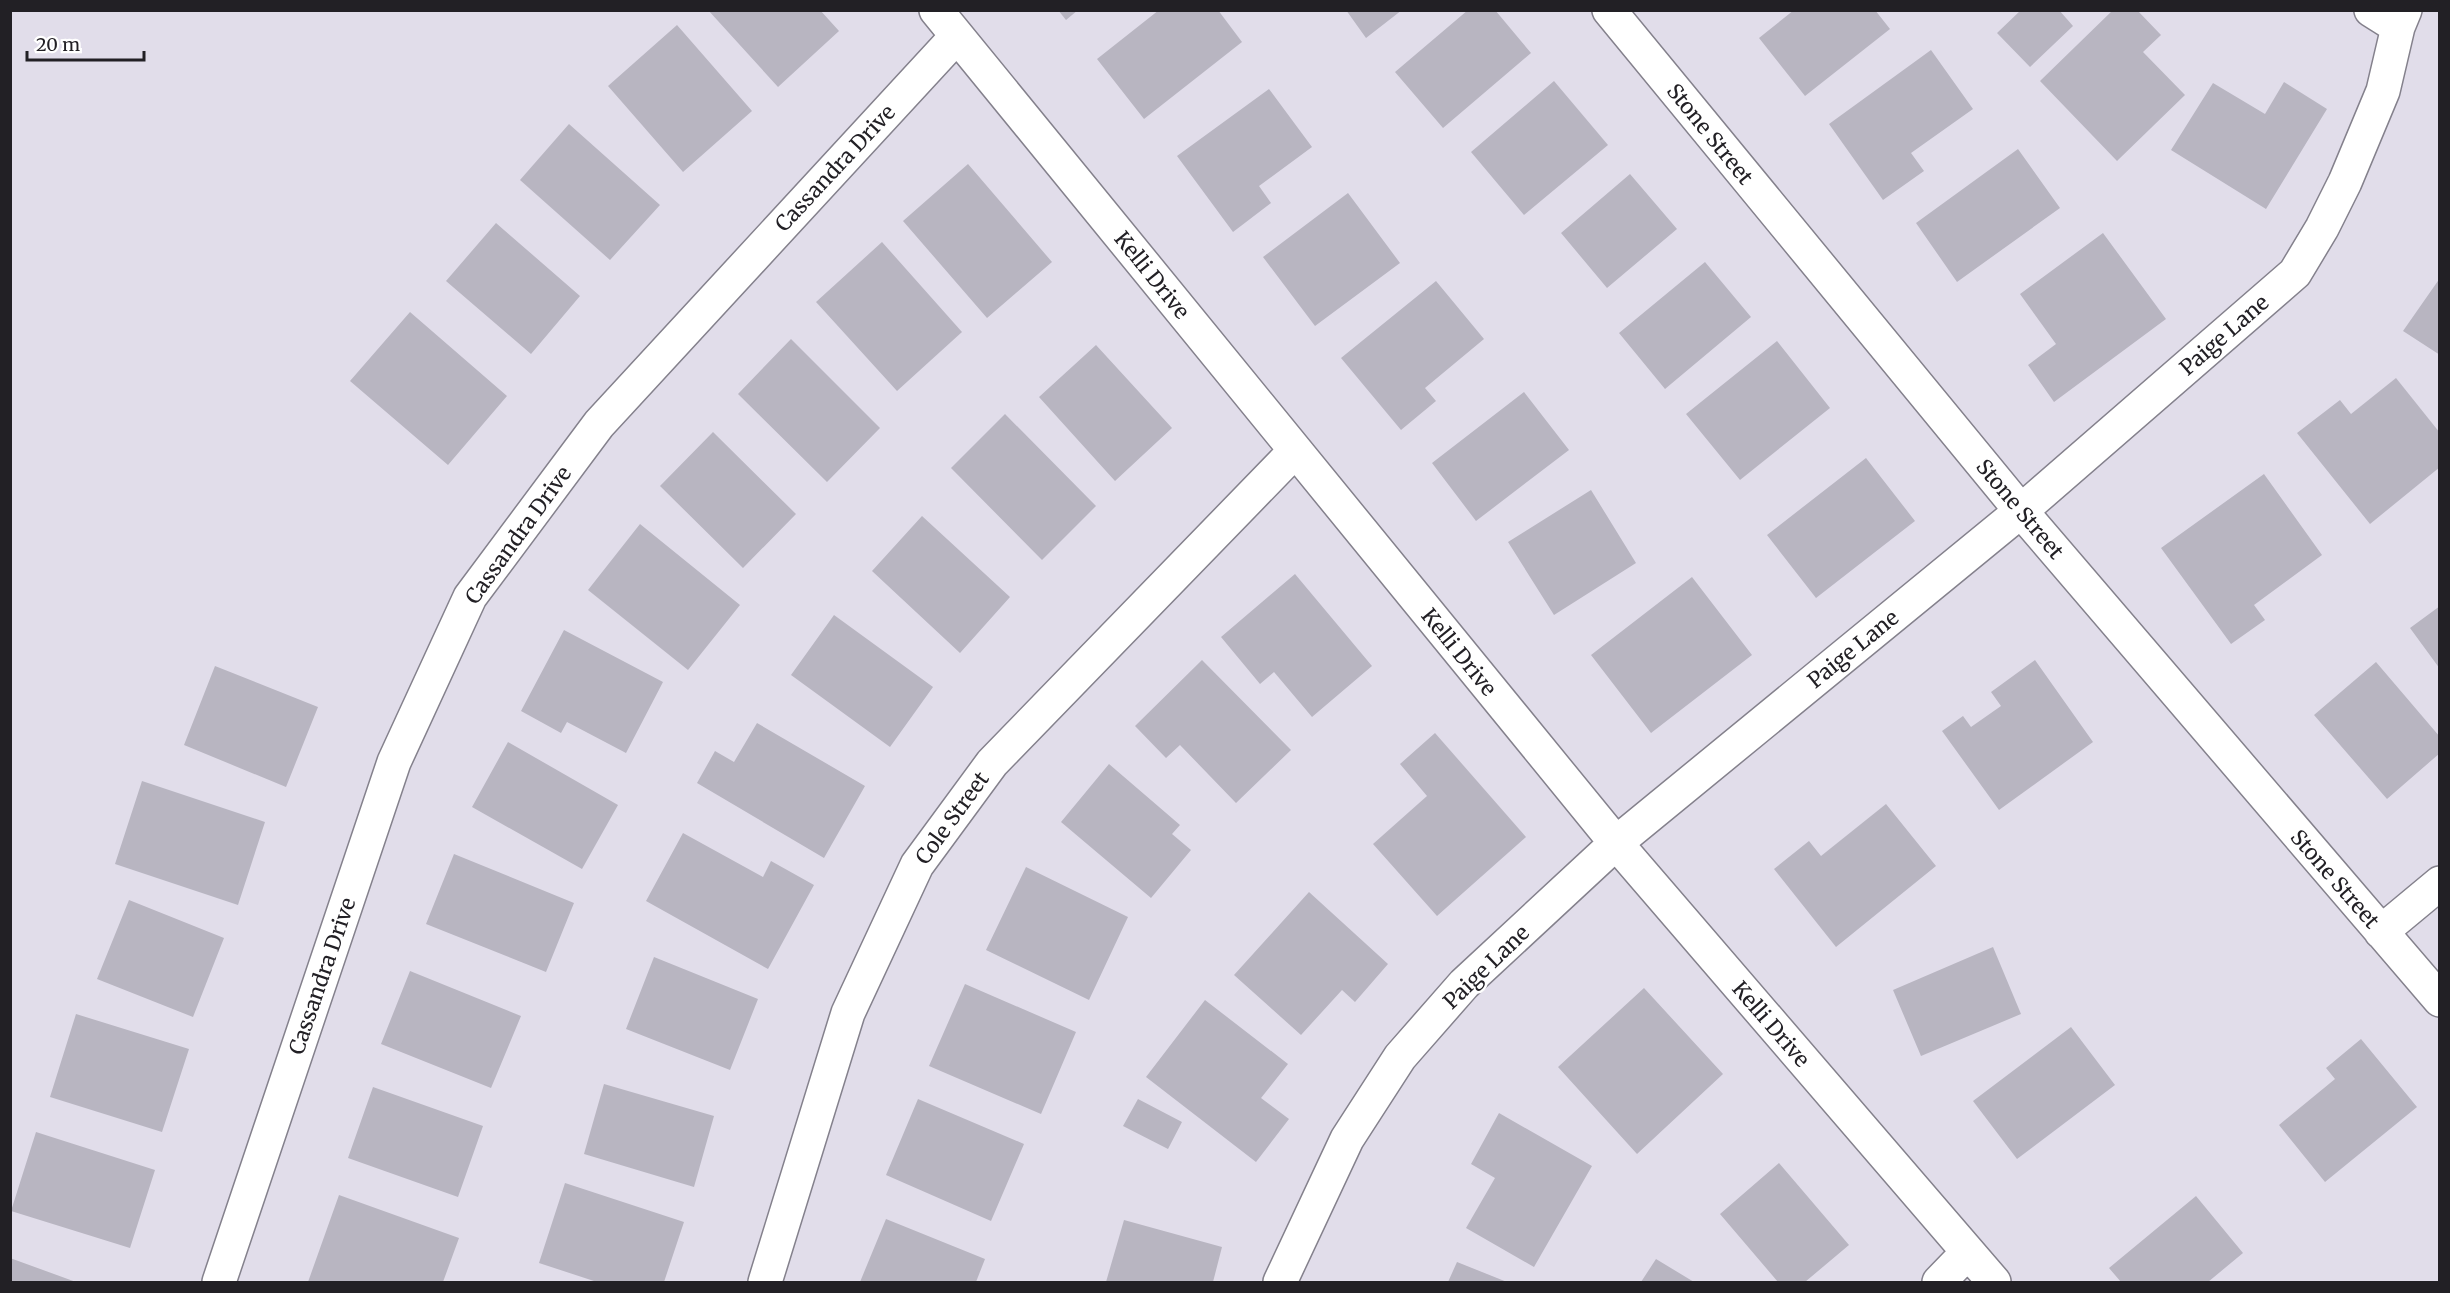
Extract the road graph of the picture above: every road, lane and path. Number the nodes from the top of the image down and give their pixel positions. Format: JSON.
{"nodes":[{"id":1,"x":936,"y":10,"type":"edge"},
{"id":2,"x":1609,"y":10,"type":"edge"},
{"id":3,"x":2371,"y":10,"type":"edge"},
{"id":4,"x":2402,"y":19,"type":"edge"},
{"id":5,"x":957,"y":36,"type":"junction"},
{"id":6,"x":1295,"y":451,"type":"junction"},
{"id":7,"x":2021,"y":511,"type":"junction"},
{"id":8,"x":1616,"y":843,"type":"junction"},
{"id":9,"x":2439,"y":883,"type":"edge"},
{"id":10,"x":2381,"y":932,"type":"junction"},
{"id":11,"x":2439,"y":1000,"type":"edge"},
{"id":12,"x":1968,"y":1252,"type":"junction"},
{"id":13,"x":219,"y":1282,"type":"edge"},
{"id":14,"x":765,"y":1282,"type":"edge"},
{"id":15,"x":1280,"y":1282,"type":"edge"},
{"id":16,"x":1939,"y":1282,"type":"edge"},
{"id":17,"x":1994,"y":1282,"type":"edge"}],
"edges":[{"from":1,"to":5,"type":"street","name":"Kelli Drive"},
{"from":2,"to":7,"type":"street","name":"Stone Street"},
{"from":3,"to":4,"type":"street"},
{"from":4,"to":7,"type":"street","name":"Paige Lane"},
{"from":5,"to":6,"type":"street","name":"Kelli Drive"},
{"from":5,"to":13,"type":"street","name":"Cassandra Drive"},
{"from":6,"to":8,"type":"street","name":"Kelli Drive"},
{"from":6,"to":14,"type":"street","name":"Cole Street"},
{"from":7,"to":8,"type":"street","name":"Paige Lane"},
{"from":7,"to":10,"type":"street","name":"Stone Street"},
{"from":8,"to":12,"type":"street","name":"Kelli Drive"},
{"from":8,"to":15,"type":"street","name":"Paige Lane"},
{"from":9,"to":10,"type":"street"},
{"from":10,"to":11,"type":"street","name":"Stone Street"},
{"from":12,"to":16,"type":"street"},
{"from":12,"to":17,"type":"street","name":"Kelli Drive"}]}
